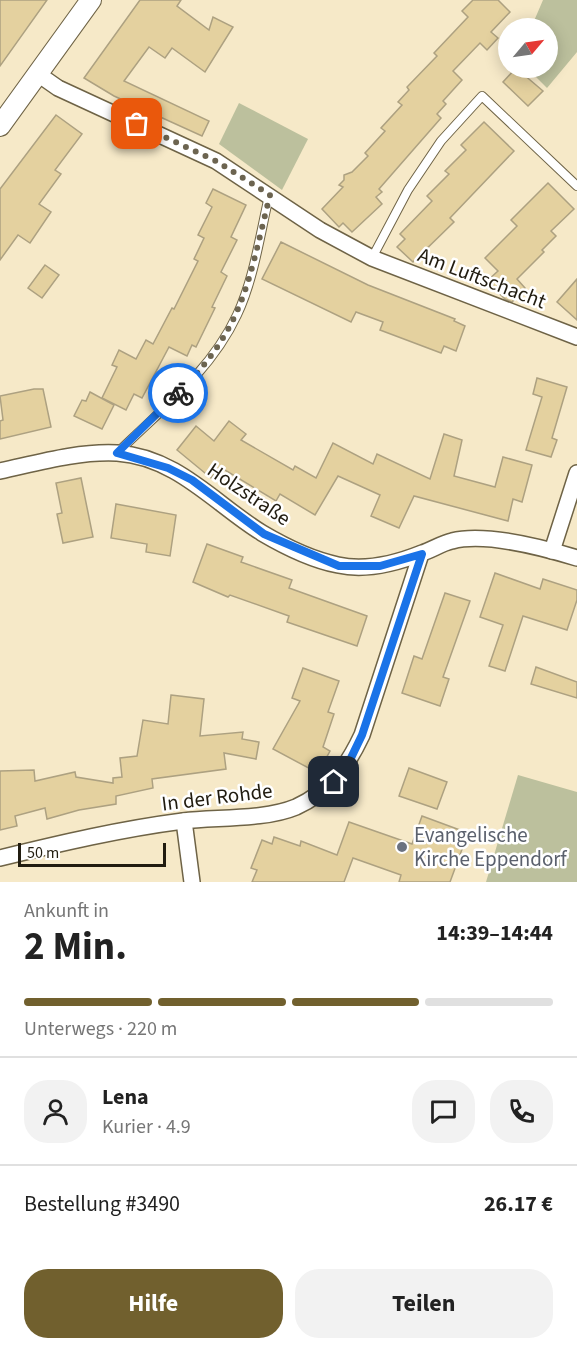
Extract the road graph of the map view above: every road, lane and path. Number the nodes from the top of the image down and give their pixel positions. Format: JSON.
{"nodes":[{"id":1,"x":91,"y":0,"type":"edge"},
{"id":2,"x":38,"y":74,"type":"junction"},
{"id":3,"x":0,"y":126,"type":"edge"},
{"id":4,"x":577,"y":186,"type":"edge"},
{"id":5,"x":270,"y":195,"type":"junction"},
{"id":6,"x":372,"y":258,"type":"junction"},
{"id":7,"x":577,"y":337,"type":"edge"},
{"id":8,"x":117,"y":453,"type":"junction"},
{"id":9,"x":0,"y":471,"type":"edge"},
{"id":10,"x":577,"y":473,"type":"edge"},
{"id":11,"x":552,"y":551,"type":"junction"},
{"id":12,"x":422,"y":554,"type":"junction"},
{"id":13,"x":577,"y":558,"type":"edge"},
{"id":14,"x":184,"y":821,"type":"junction"},
{"id":15,"x":0,"y":858,"type":"edge"},
{"id":16,"x":192,"y":882,"type":"edge"}],
"edges":[{"from":1,"to":2,"type":"street"},
{"from":2,"to":3,"type":"street"},
{"from":2,"to":5,"type":"street","name":"Am Luftschacht"},
{"from":4,"to":6,"type":"lane"},
{"from":5,"to":6,"type":"street","name":"Am Luftschacht"},
{"from":5,"to":8,"type":"lane"},
{"from":6,"to":7,"type":"street","name":"Am Luftschacht"},
{"from":8,"to":9,"type":"street","name":"Holzstraße"},
{"from":8,"to":12,"type":"street","name":"Holzstraße"},
{"from":10,"to":11,"type":"street"},
{"from":11,"to":12,"type":"street","name":"Holzstraße"},
{"from":11,"to":13,"type":"street","name":"Holzstraße"},
{"from":12,"to":14,"type":"street","name":"In der Rohde"},
{"from":14,"to":15,"type":"street","name":"In der Rohde"},
{"from":14,"to":16,"type":"street"}]}
